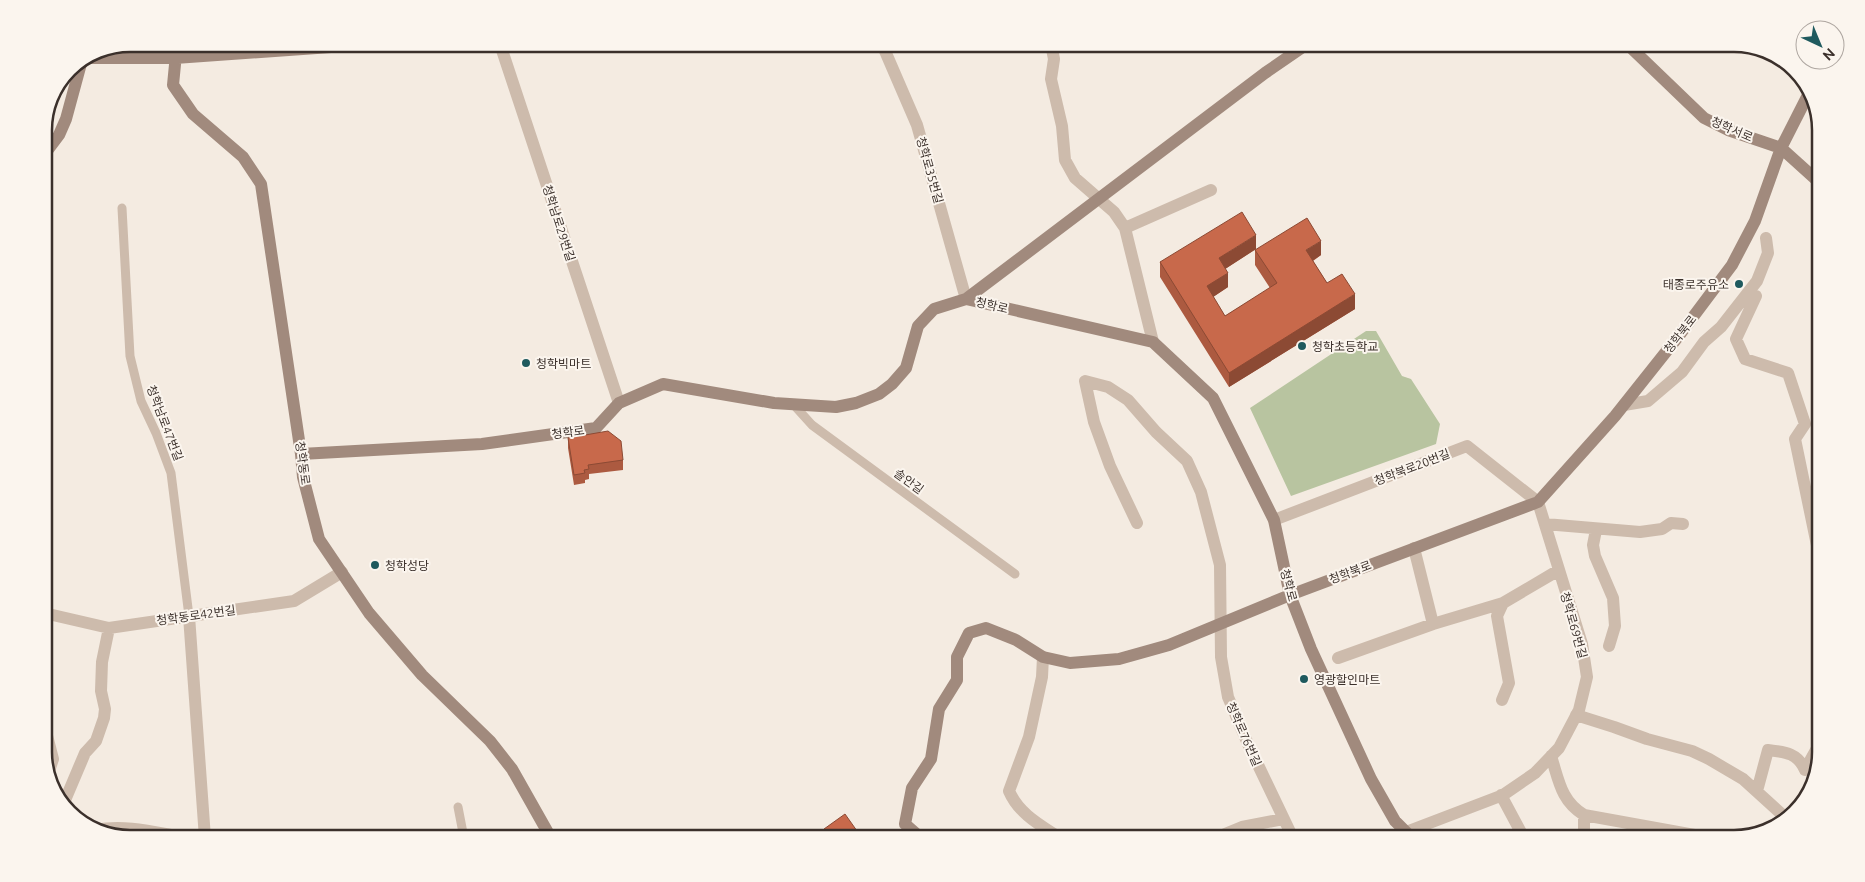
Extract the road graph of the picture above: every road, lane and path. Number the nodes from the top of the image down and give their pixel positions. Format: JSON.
{"nodes":[{"id":1,"x":176,"y":52,"type":"edge"},
{"id":2,"x":260,"y":52,"type":"edge"},
{"id":3,"x":503,"y":52,"type":"edge"},
{"id":4,"x":885,"y":52,"type":"edge"},
{"id":5,"x":1053,"y":52,"type":"edge"},
{"id":6,"x":1295,"y":52,"type":"edge"},
{"id":7,"x":1636,"y":52,"type":"edge"},
{"id":8,"x":100,"y":58,"type":"edge"},
{"id":9,"x":175,"y":58,"type":"junction"},
{"id":10,"x":79,"y":72,"type":"edge"},
{"id":11,"x":1806,"y":100,"type":"edge"},
{"id":12,"x":53,"y":143,"type":"edge"},
{"id":13,"x":1781,"y":148,"type":"junction"},
{"id":14,"x":1812,"y":176,"type":"edge"},
{"id":15,"x":1211,"y":190,"type":"dead end"},
{"id":16,"x":1098,"y":199,"type":"junction"},
{"id":17,"x":122,"y":208,"type":"dead end"},
{"id":18,"x":1125,"y":228,"type":"junction"},
{"id":19,"x":1766,"y":238,"type":"dead end"},
{"id":20,"x":1756,"y":296,"type":"dead end"},
{"id":21,"x":966,"y":300,"type":"junction"},
{"id":22,"x":1713,"y":334,"type":"junction"},
{"id":23,"x":1736,"y":339,"type":"junction"},
{"id":24,"x":1152,"y":342,"type":"junction"},
{"id":25,"x":619,"y":403,"type":"junction"},
{"id":26,"x":793,"y":404,"type":"junction"},
{"id":27,"x":1624,"y":404,"type":"junction"},
{"id":28,"x":301,"y":454,"type":"junction"},
{"id":29,"x":1538,"y":502,"type":"junction"},
{"id":30,"x":1274,"y":520,"type":"junction"},
{"id":31,"x":1812,"y":521,"type":"edge"},
{"id":32,"x":1137,"y":523,"type":"dead end"},
{"id":33,"x":1545,"y":524,"type":"junction"},
{"id":34,"x":1683,"y":524,"type":"dead end"},
{"id":35,"x":1596,"y":530,"type":"junction"},
{"id":36,"x":1414,"y":548,"type":"junction"},
{"id":37,"x":1559,"y":570,"type":"junction"},
{"id":38,"x":342,"y":572,"type":"junction"},
{"id":39,"x":1015,"y":574,"type":"dead end"},
{"id":40,"x":1290,"y":595,"type":"junction"},
{"id":41,"x":1503,"y":603,"type":"junction"},
{"id":42,"x":53,"y":615,"type":"edge"},
{"id":43,"x":189,"y":616,"type":"junction"},
{"id":44,"x":1222,"y":623,"type":"junction"},
{"id":45,"x":1433,"y":624,"type":"junction"},
{"id":46,"x":109,"y":628,"type":"junction"},
{"id":47,"x":1609,"y":646,"type":"dead end"},
{"id":48,"x":1043,"y":657,"type":"junction"},
{"id":49,"x":1338,"y":658,"type":"dead end"},
{"id":50,"x":1502,"y":700,"type":"dead end"},
{"id":51,"x":1576,"y":715,"type":"junction"},
{"id":52,"x":1551,"y":756,"type":"junction"},
{"id":53,"x":1812,"y":758,"type":"edge"},
{"id":54,"x":1757,"y":791,"type":"junction"},
{"id":55,"x":1501,"y":795,"type":"junction"},
{"id":56,"x":67,"y":796,"type":"edge"},
{"id":57,"x":458,"y":807,"type":"dead end"},
{"id":58,"x":1781,"y":814,"type":"edge"},
{"id":59,"x":1584,"y":815,"type":"junction"},
{"id":60,"x":1283,"y":819,"type":"junction"},
{"id":61,"x":115,"y":828,"type":"edge"},
{"id":62,"x":146,"y":830,"type":"edge"},
{"id":63,"x":204,"y":830,"type":"edge"},
{"id":64,"x":465,"y":830,"type":"edge"},
{"id":65,"x":546,"y":830,"type":"edge"},
{"id":66,"x":912,"y":830,"type":"edge"},
{"id":67,"x":1048,"y":830,"type":"edge"},
{"id":68,"x":1235,"y":830,"type":"edge"},
{"id":69,"x":1289,"y":830,"type":"edge"},
{"id":70,"x":1404,"y":830,"type":"edge"},
{"id":71,"x":1420,"y":830,"type":"edge"},
{"id":72,"x":1520,"y":830,"type":"edge"},
{"id":73,"x":1584,"y":830,"type":"edge"},
{"id":74,"x":1667,"y":830,"type":"edge"}],
"edges":[{"from":1,"to":9,"type":"street","name":"청학동로"},
{"from":2,"to":9,"type":"street"},
{"from":3,"to":25,"type":"street","name":"청학남로29번길"},
{"from":4,"to":21,"type":"street","name":"청학로35번길"},
{"from":5,"to":16,"type":"street"},
{"from":6,"to":16,"type":"street"},
{"from":7,"to":13,"type":"street","name":"청학서로"},
{"from":8,"to":9,"type":"street"},
{"from":9,"to":28,"type":"street","name":"청학동로"},
{"from":10,"to":12,"type":"street"},
{"from":11,"to":13,"type":"street","name":"청학북로"},
{"from":13,"to":14,"type":"street","name":"청학서로"},
{"from":13,"to":27,"type":"street","name":"청학북로"},
{"from":15,"to":18,"type":"street"},
{"from":16,"to":18,"type":"street"},
{"from":16,"to":21,"type":"street"},
{"from":17,"to":43,"type":"lane","name":"청학남로47번길"},
{"from":18,"to":24,"type":"street"},
{"from":19,"to":22,"type":"street"},
{"from":20,"to":23,"type":"street"},
{"from":21,"to":24,"type":"street","name":"청학로"},
{"from":21,"to":26,"type":"street","name":"청학로"},
{"from":22,"to":23,"type":"street"},
{"from":22,"to":27,"type":"street"},
{"from":23,"to":31,"type":"street"},
{"from":24,"to":30,"type":"street","name":"청학로"},
{"from":25,"to":26,"type":"street","name":"청학로"},
{"from":25,"to":28,"type":"street","name":"청학로"},
{"from":26,"to":39,"type":"lane","name":"솔안길"},
{"from":27,"to":29,"type":"street","name":"청학북로"},
{"from":28,"to":38,"type":"street","name":"청학동로"},
{"from":29,"to":30,"type":"street","name":"청학북로20번길"},
{"from":29,"to":33,"type":"street","name":"청학로69번길"},
{"from":29,"to":36,"type":"street","name":"청학북로"},
{"from":30,"to":40,"type":"street","name":"청학로"},
{"from":32,"to":44,"type":"street","name":"청학로76번길"},
{"from":33,"to":35,"type":"street"},
{"from":33,"to":37,"type":"street","name":"청학로69번길"},
{"from":34,"to":35,"type":"street"},
{"from":35,"to":47,"type":"street"},
{"from":36,"to":40,"type":"street","name":"청학북로"},
{"from":36,"to":45,"type":"street"},
{"from":37,"to":41,"type":"street"},
{"from":37,"to":51,"type":"street","name":"청학로69번길"},
{"from":38,"to":43,"type":"street","name":"청학동로42번길"},
{"from":38,"to":65,"type":"street","name":"청학동로"},
{"from":40,"to":44,"type":"street","name":"청학북로"},
{"from":40,"to":70,"type":"street","name":"청학로"},
{"from":41,"to":45,"type":"street"},
{"from":41,"to":50,"type":"street"},
{"from":42,"to":46,"type":"street","name":"청학동로42번길"},
{"from":43,"to":46,"type":"street","name":"청학동로42번길"},
{"from":43,"to":63,"type":"street"},
{"from":44,"to":48,"type":"street","name":"청학북로"},
{"from":44,"to":60,"type":"street","name":"청학로76번길"},
{"from":45,"to":49,"type":"street"},
{"from":46,"to":56,"type":"street"},
{"from":48,"to":66,"type":"street","name":"청학북로"},
{"from":48,"to":67,"type":"street"},
{"from":51,"to":52,"type":"street","name":"청학로69번길"},
{"from":51,"to":54,"type":"street"},
{"from":52,"to":55,"type":"street","name":"청학로69번길"},
{"from":52,"to":59,"type":"street"},
{"from":53,"to":54,"type":"street"},
{"from":54,"to":58,"type":"street"},
{"from":55,"to":71,"type":"street","name":"청학로69번길"},
{"from":55,"to":72,"type":"street"},
{"from":57,"to":64,"type":"lane"},
{"from":59,"to":73,"type":"street"},
{"from":59,"to":74,"type":"street"},
{"from":60,"to":68,"type":"street"},
{"from":60,"to":69,"type":"street","name":"청학로76번길"},
{"from":61,"to":62,"type":"street"}]}
